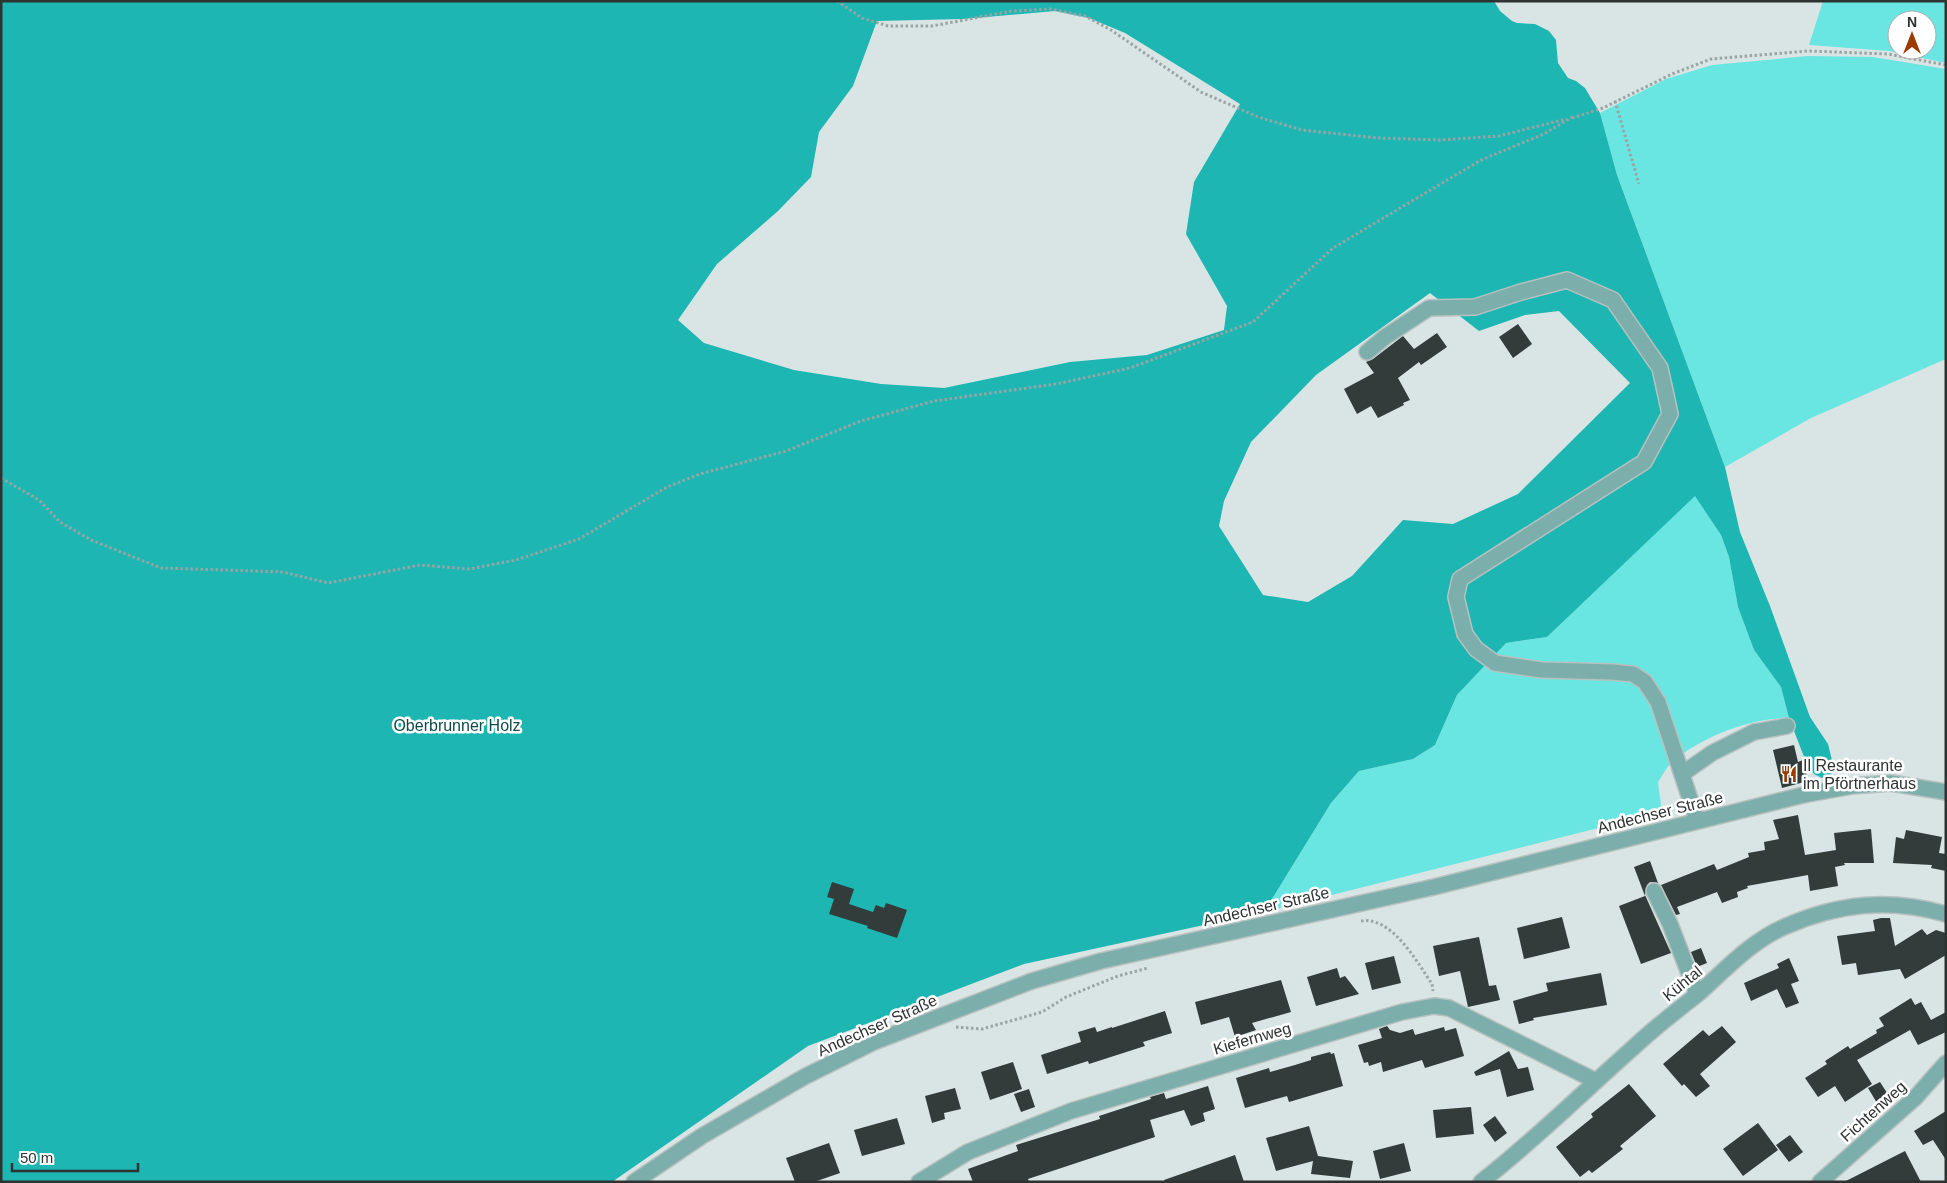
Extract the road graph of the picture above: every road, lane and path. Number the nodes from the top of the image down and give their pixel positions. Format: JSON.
{"nodes":[{"id":1,"x":837,"y":1,"type":"edge"},
{"id":2,"x":1946,"y":65,"type":"edge"},
{"id":3,"x":1615,"y":101,"type":"junction"},
{"id":4,"x":1572,"y":117,"type":"junction"},
{"id":5,"x":1639,"y":184,"type":"dead end"},
{"id":6,"x":1367,"y":352,"type":"dead end"},
{"id":7,"x":1,"y":478,"type":"edge"},
{"id":8,"x":1787,"y":726,"type":"dead end"},
{"id":9,"x":1682,"y":774,"type":"junction"},
{"id":10,"x":1946,"y":792,"type":"edge"},
{"id":11,"x":1697,"y":820,"type":"junction"},
{"id":12,"x":1654,"y":891,"type":"dead end"},
{"id":13,"x":1946,"y":914,"type":"edge"},
{"id":14,"x":1357,"y":922,"type":"dead end"},
{"id":15,"x":1156,"y":966,"type":"dead end"},
{"id":16,"x":1697,"y":994,"type":"junction"},
{"id":17,"x":1434,"y":1006,"type":"junction"},
{"id":18,"x":950,"y":1026,"type":"dead end"},
{"id":19,"x":1946,"y":1063,"type":"edge"},
{"id":20,"x":1596,"y":1081,"type":"junction"},
{"id":21,"x":634,"y":1182,"type":"edge"},
{"id":22,"x":919,"y":1182,"type":"edge"},
{"id":23,"x":1481,"y":1182,"type":"edge"},
{"id":24,"x":1820,"y":1182,"type":"edge"}],
"edges":[{"from":1,"to":4,"type":"path"},
{"from":2,"to":3,"type":"path"},
{"from":3,"to":4,"type":"path"},
{"from":3,"to":5,"type":"path"},
{"from":4,"to":7,"type":"path"},
{"from":6,"to":9,"type":"street"},
{"from":8,"to":9,"type":"street"},
{"from":9,"to":11,"type":"street"},
{"from":10,"to":11,"type":"street","name":"Andechser Straße"},
{"from":11,"to":21,"type":"street","name":"Andechser Straße"},
{"from":12,"to":16,"type":"street"},
{"from":13,"to":16,"type":"street","name":"Kühtal"},
{"from":14,"to":17,"type":"path"},
{"from":15,"to":18,"type":"path"},
{"from":16,"to":20,"type":"street","name":"Kühtal"},
{"from":17,"to":20,"type":"street","name":"Kiefernweg"},
{"from":17,"to":22,"type":"street","name":"Kiefernweg"},
{"from":19,"to":24,"type":"street","name":"Fichtenweg"},
{"from":20,"to":23,"type":"street","name":"Kühtal"}]}
